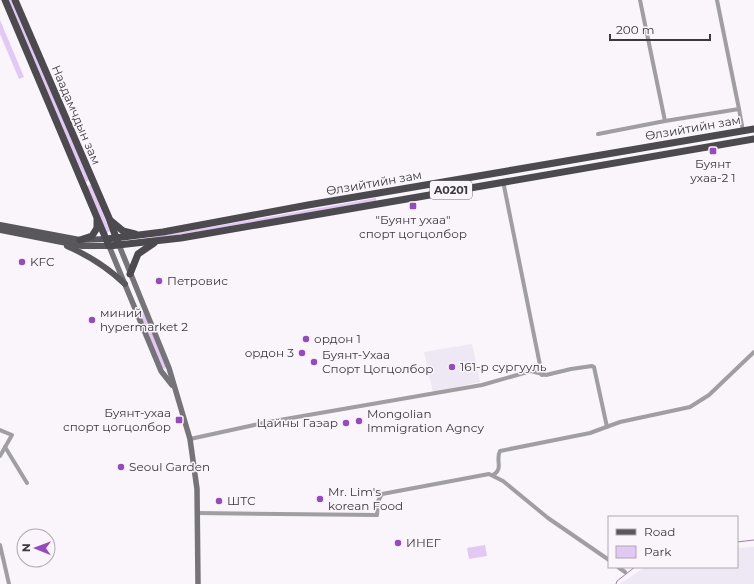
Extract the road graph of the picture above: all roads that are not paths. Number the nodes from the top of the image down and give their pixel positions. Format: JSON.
{"nodes":[{"id":1,"x":5,"y":0,"type":"edge"},
{"id":2,"x":15,"y":0,"type":"edge"},
{"id":3,"x":640,"y":0,"type":"edge"},
{"id":4,"x":717,"y":0,"type":"edge"},
{"id":5,"x":739,"y":109,"type":"junction"},
{"id":6,"x":665,"y":121,"type":"junction"},
{"id":7,"x":754,"y":129,"type":"edge"},
{"id":8,"x":743,"y":131,"type":"junction"},
{"id":9,"x":598,"y":134,"type":"dead end"},
{"id":10,"x":754,"y":139,"type":"edge"},
{"id":11,"x":565,"y":160,"type":"junction"},
{"id":12,"x":567,"y":170,"type":"junction"},
{"id":13,"x":503,"y":181,"type":"junction"},
{"id":14,"x":93,"y":182,"type":"junction"},
{"id":15,"x":84,"y":186,"type":"junction"},
{"id":16,"x":97,"y":218,"type":"junction"},
{"id":17,"x":109,"y":218,"type":"junction"},
{"id":18,"x":0,"y":225,"type":"edge"},
{"id":19,"x":0,"y":230,"type":"edge"},
{"id":20,"x":143,"y":236,"type":"junction"},
{"id":21,"x":80,"y":240,"type":"junction"},
{"id":22,"x":54,"y":241,"type":"junction"},
{"id":23,"x":158,"y":241,"type":"junction"},
{"id":24,"x":118,"y":242,"type":"junction"},
{"id":25,"x":108,"y":243,"type":"junction"},
{"id":26,"x":130,"y":274,"type":"junction"},
{"id":27,"x":124,"y":284,"type":"junction"},
{"id":28,"x":145,"y":308,"type":"junction"},
{"id":29,"x":137,"y":312,"type":"junction"},
{"id":30,"x":754,"y":352,"type":"edge"},
{"id":31,"x":542,"y":375,"type":"junction"},
{"id":32,"x":174,"y":387,"type":"junction"},
{"id":33,"x":607,"y":427,"type":"junction"},
{"id":34,"x":0,"y":430,"type":"edge"},
{"id":35,"x":190,"y":439,"type":"junction"},
{"id":36,"x":6,"y":448,"type":"junction"},
{"id":37,"x":0,"y":456,"type":"edge"},
{"id":38,"x":493,"y":475,"type":"junction"},
{"id":39,"x":27,"y":483,"type":"dead end"},
{"id":40,"x":197,"y":513,"type":"junction"},
{"id":41,"x":0,"y":545,"type":"edge"},
{"id":42,"x":608,"y":559,"type":"edge"},
{"id":43,"x":619,"y":568,"type":"edge"},
{"id":44,"x":624,"y":572,"type":"dead end"},
{"id":45,"x":9,"y":584,"type":"edge"},
{"id":46,"x":198,"y":584,"type":"edge"}],
"edges":[{"from":1,"to":15,"type":"highway","name":"Наадамчдын зам"},
{"from":2,"to":14,"type":"highway","name":"Наадамчдын зам"},
{"from":3,"to":6,"type":"street"},
{"from":4,"to":5,"type":"street"},
{"from":5,"to":6,"type":"street"},
{"from":5,"to":8,"type":"street"},
{"from":6,"to":9,"type":"street"},
{"from":7,"to":8,"type":"highway","name":"Өлзийтийн зам","number":"A0201"},
{"from":8,"to":11,"type":"highway","name":"Өлзийтийн зам","number":"A0201"},
{"from":10,"to":12,"type":"highway","name":"Өлзийтийн зам","number":"A0201"},
{"from":11,"to":12,"type":"highway"},
{"from":11,"to":20,"type":"highway","name":"Өлзийтийн зам","number":"A0201"},
{"from":12,"to":13,"type":"highway","name":"Өлзийтийн зам","number":"A0201"},
{"from":13,"to":23,"type":"highway","name":"Өлзийтийн зам","number":"A0201"},
{"from":13,"to":31,"type":"street"},
{"from":14,"to":15,"type":"highway"},
{"from":14,"to":17,"type":"highway","name":"Наадамчдын зам"},
{"from":15,"to":16,"type":"highway","name":"Наадамчдын зам"},
{"from":16,"to":21,"type":"highway"},
{"from":16,"to":25,"type":"highway","name":"Наадамчдын зам"},
{"from":17,"to":20,"type":"highway"},
{"from":17,"to":24,"type":"highway","name":"Наадамчдын зам"},
{"from":18,"to":21,"type":"main road"},
{"from":19,"to":22,"type":"main road"},
{"from":20,"to":24,"type":"highway","name":"Өлзийтийн зам","number":"A0201"},
{"from":21,"to":25,"type":"main road"},
{"from":22,"to":25,"type":"main road"},
{"from":22,"to":27,"type":"main road"},
{"from":23,"to":24,"type":"highway","name":"Өлзийтийн зам","number":"A0201"},
{"from":23,"to":26,"type":"highway"},
{"from":24,"to":25,"type":"highway"},
{"from":24,"to":26,"type":"main road","name":"Наадамчдын зам"},
{"from":25,"to":27,"type":"main road","name":"Наадамчдын зам"},
{"from":26,"to":28,"type":"main road","name":"Наадамчдын зам"},
{"from":27,"to":29,"type":"main road","name":"Наадамчдын зам"},
{"from":28,"to":29,"type":"main road"},
{"from":28,"to":32,"type":"main road","name":"Наадамчдын зам"},
{"from":29,"to":32,"type":"main road","name":"Наадамчдын зам"},
{"from":30,"to":33,"type":"street"},
{"from":31,"to":33,"type":"street"},
{"from":31,"to":35,"type":"street"},
{"from":32,"to":35,"type":"main road","name":"Наадамчдын зам"},
{"from":33,"to":38,"type":"street"},
{"from":34,"to":36,"type":"street"},
{"from":35,"to":40,"type":"main road","name":"Наадамчдын зам"},
{"from":36,"to":37,"type":"street"},
{"from":36,"to":39,"type":"street"},
{"from":38,"to":40,"type":"street"},
{"from":38,"to":42,"type":"street"},
{"from":40,"to":46,"type":"main road","name":"Наадамчдын зам"},
{"from":41,"to":45,"type":"street"},
{"from":43,"to":44,"type":"street"}]}
